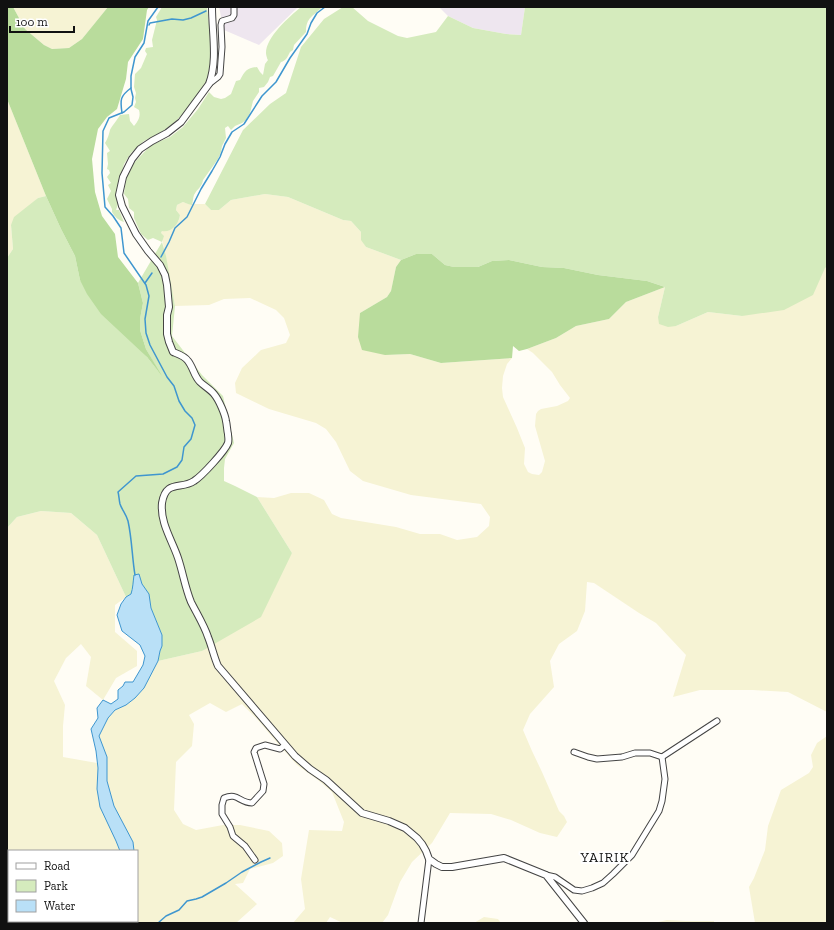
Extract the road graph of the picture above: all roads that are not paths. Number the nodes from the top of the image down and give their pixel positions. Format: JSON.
{"nodes":[{"id":1,"x":212,"y":7,"type":"edge"},
{"id":2,"x":234,"y":7,"type":"edge"},
{"id":3,"x":209,"y":84,"type":"junction"},
{"id":4,"x":717,"y":721,"type":"dead end"},
{"id":5,"x":285,"y":745,"type":"junction"},
{"id":6,"x":574,"y":752,"type":"dead end"},
{"id":7,"x":662,"y":757,"type":"junction"},
{"id":8,"x":429,"y":859,"type":"junction"},
{"id":9,"x":255,"y":860,"type":"dead end"},
{"id":10,"x":546,"y":875,"type":"junction"},
{"id":11,"x":421,"y":923,"type":"edge"},
{"id":12,"x":584,"y":923,"type":"edge"}],
"edges":[{"from":1,"to":3,"type":"street"},
{"from":2,"to":3,"type":"street"},
{"from":3,"to":5,"type":"street"},
{"from":4,"to":7,"type":"street"},
{"from":5,"to":8,"type":"street"},
{"from":5,"to":9,"type":"street"},
{"from":6,"to":7,"type":"street"},
{"from":7,"to":10,"type":"street"},
{"from":8,"to":10,"type":"street"},
{"from":8,"to":11,"type":"street"},
{"from":10,"to":12,"type":"street"}]}
